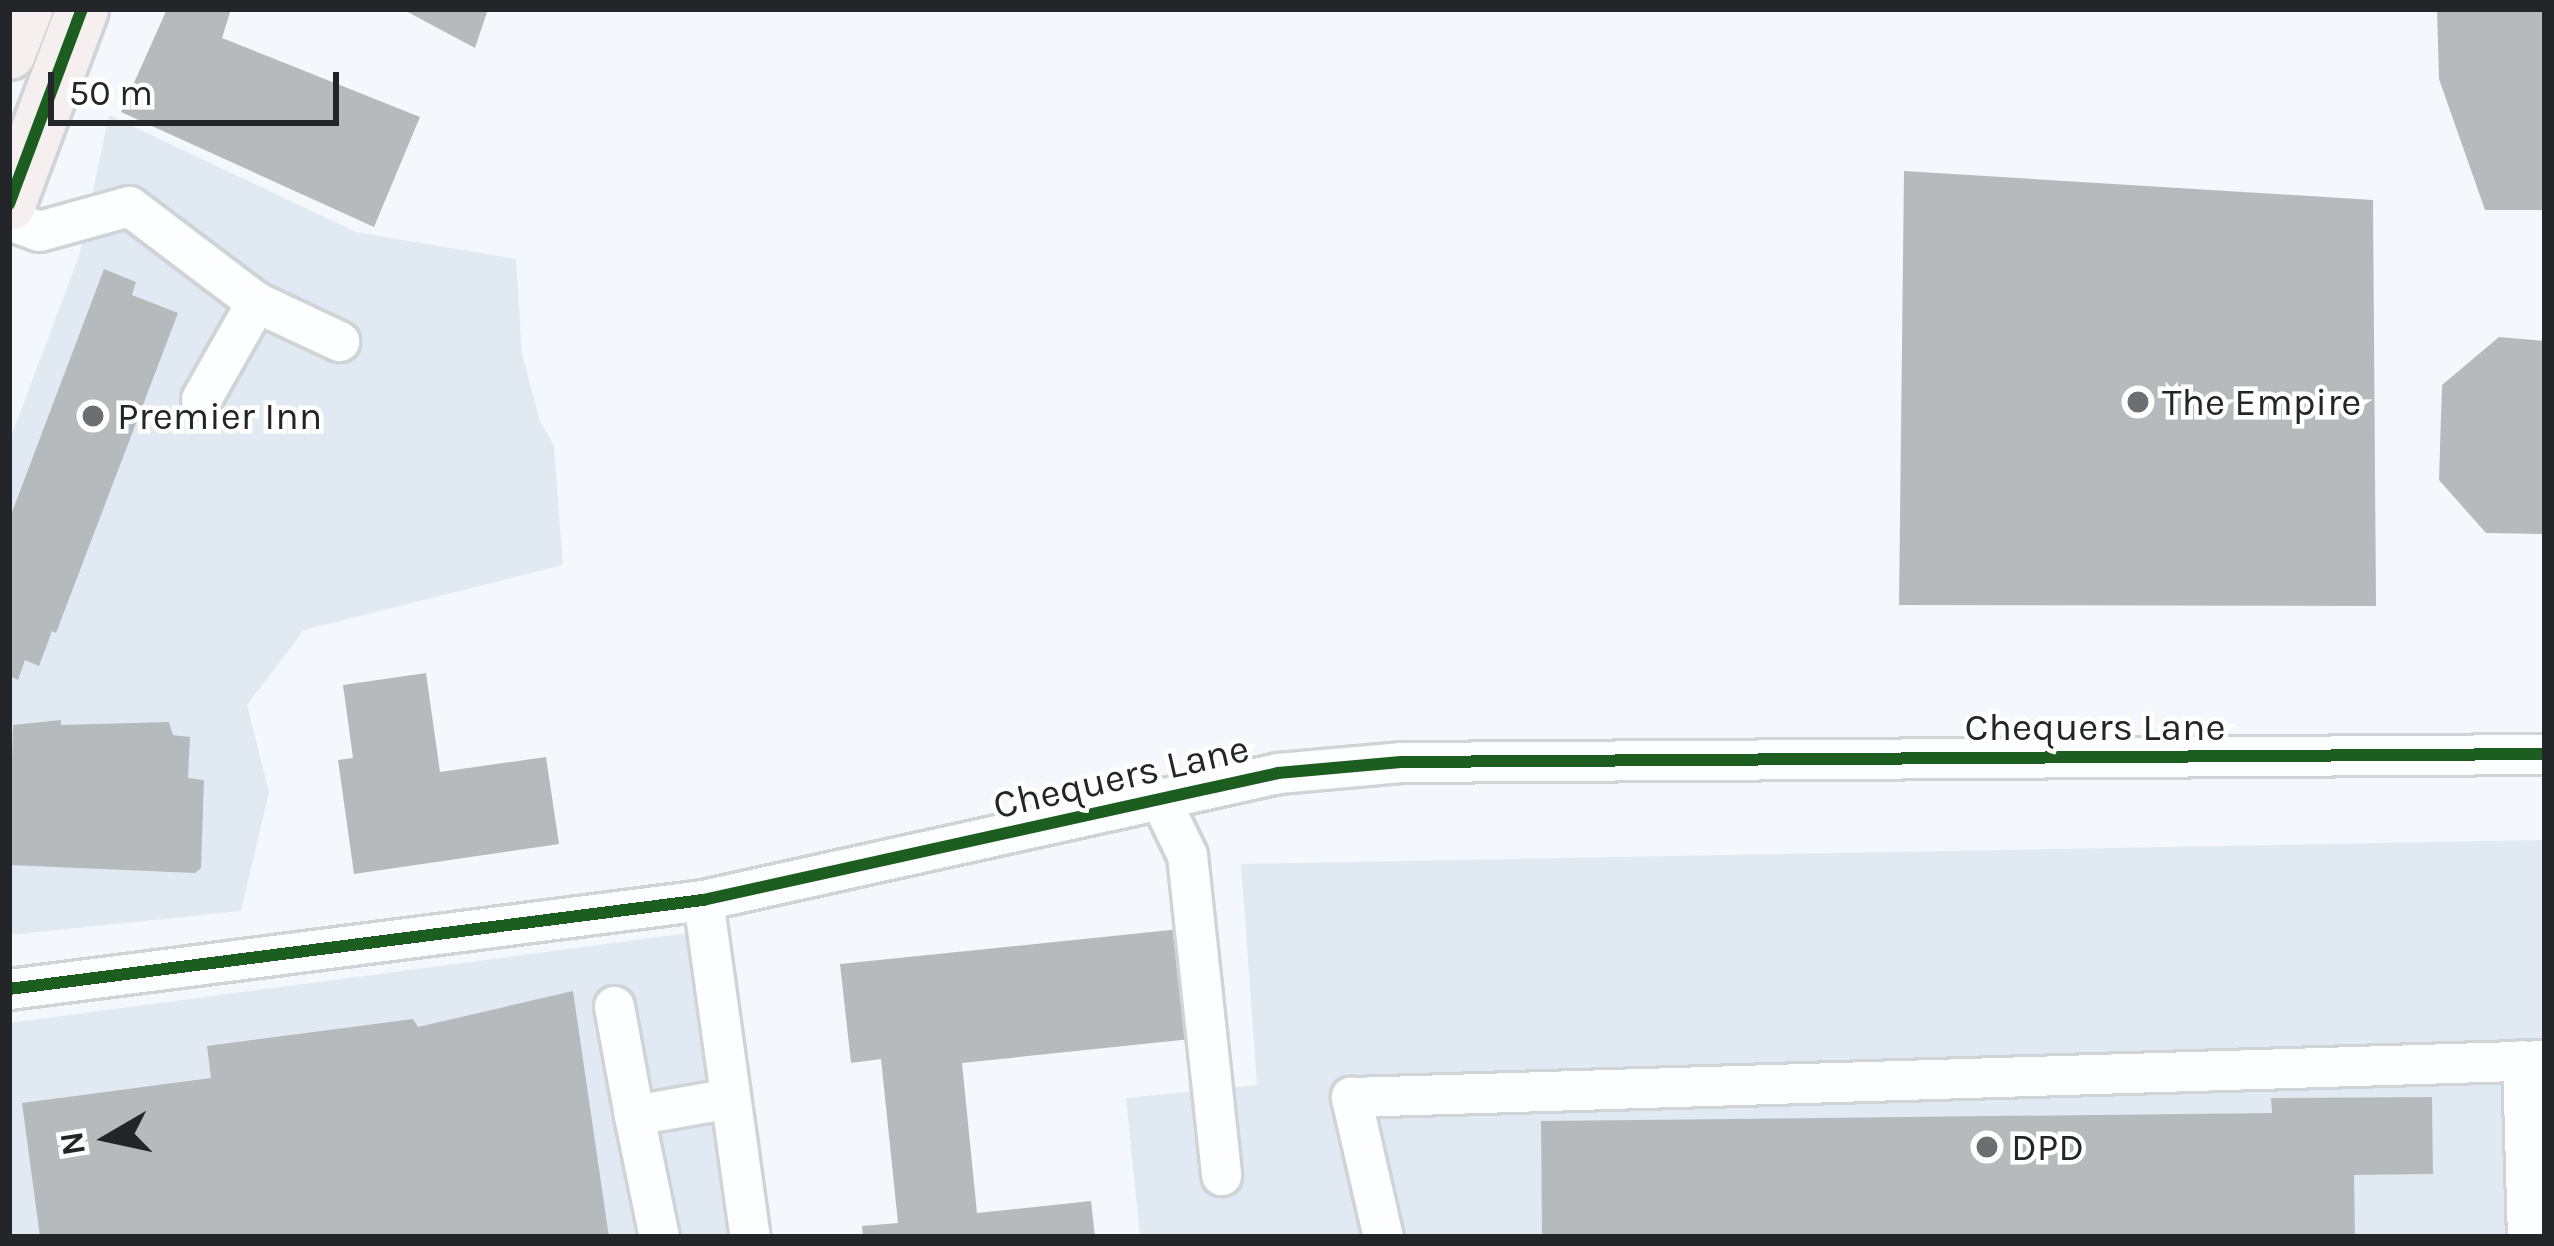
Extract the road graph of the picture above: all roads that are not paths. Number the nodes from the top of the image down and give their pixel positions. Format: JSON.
{"nodes":[{"id":1,"x":26,"y":9,"type":"edge"},
{"id":2,"x":82,"y":9,"type":"edge"},
{"id":3,"x":9,"y":53,"type":"edge"},
{"id":4,"x":21,"y":138,"type":"edge"},
{"id":5,"x":9,"y":204,"type":"edge"},
{"id":6,"x":9,"y":220,"type":"edge"},
{"id":7,"x":256,"y":302,"type":"junction"},
{"id":8,"x":339,"y":341,"type":"dead end"},
{"id":9,"x":201,"y":399,"type":"dead end"},
{"id":10,"x":2545,"y":754,"type":"edge"},
{"id":11,"x":1159,"y":797,"type":"junction"},
{"id":12,"x":703,"y":900,"type":"junction"},
{"id":13,"x":9,"y":989,"type":"edge"},
{"id":14,"x":614,"y":1006,"type":"dead end"},
{"id":15,"x":2534,"y":1060,"type":"edge"},
{"id":16,"x":730,"y":1098,"type":"junction"},
{"id":17,"x":634,"y":1115,"type":"junction"},
{"id":18,"x":1221,"y":1175,"type":"dead end"},
{"id":19,"x":659,"y":1237,"type":"edge"},
{"id":20,"x":750,"y":1237,"type":"edge"},
{"id":21,"x":1383,"y":1237,"type":"edge"},
{"id":22,"x":2527,"y":1237,"type":"edge"}],
"edges":[{"from":1,"to":3,"type":"main road"},
{"from":2,"to":4,"type":"main road"},
{"from":4,"to":5,"type":"main road"},
{"from":6,"to":7,"type":"street"},
{"from":7,"to":8,"type":"street"},
{"from":7,"to":9,"type":"street"},
{"from":10,"to":11,"type":"street","name":"Chequers Lane"},
{"from":11,"to":12,"type":"street","name":"Chequers Lane"},
{"from":11,"to":18,"type":"street"},
{"from":12,"to":13,"type":"street","name":"Chequers Lane"},
{"from":12,"to":16,"type":"street"},
{"from":14,"to":17,"type":"street"},
{"from":15,"to":21,"type":"street"},
{"from":15,"to":22,"type":"street"},
{"from":16,"to":17,"type":"street"},
{"from":16,"to":20,"type":"street"},
{"from":17,"to":19,"type":"street"}]}
